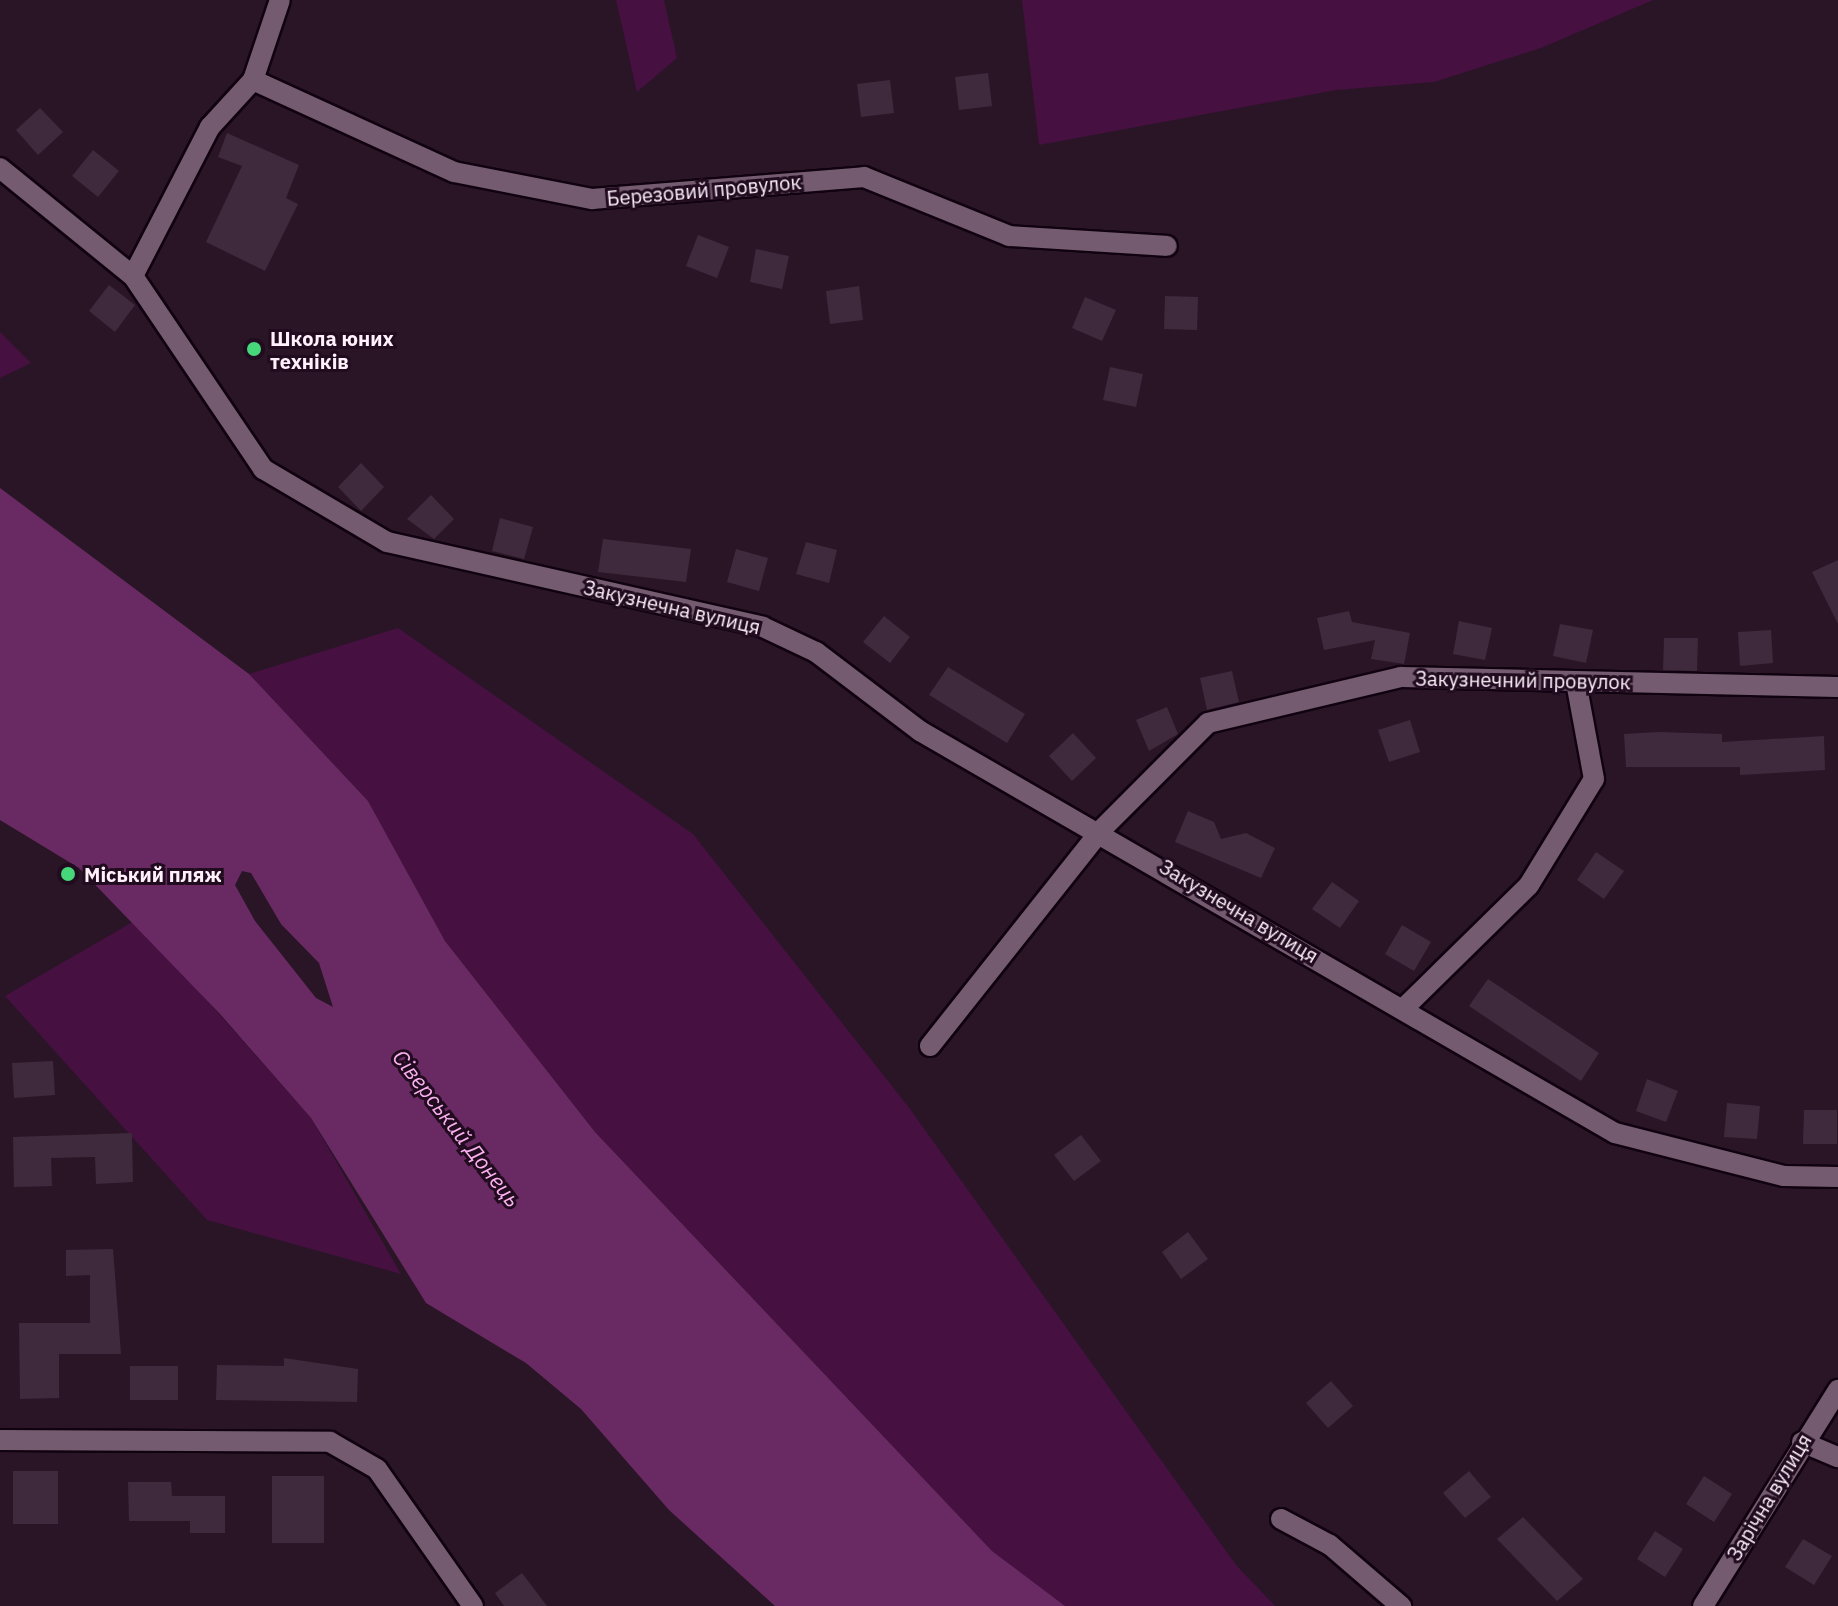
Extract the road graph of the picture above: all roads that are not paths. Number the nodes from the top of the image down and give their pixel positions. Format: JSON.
{"nodes":[{"id":1,"x":280,"y":0,"type":"edge"},
{"id":2,"x":253,"y":80,"type":"junction"},
{"id":3,"x":0,"y":168,"type":"edge"},
{"id":4,"x":1167,"y":246,"type":"dead end"},
{"id":5,"x":133,"y":276,"type":"junction"},
{"id":6,"x":1576,"y":682,"type":"junction"},
{"id":7,"x":1838,"y":687,"type":"edge"},
{"id":8,"x":1101,"y":830,"type":"junction"},
{"id":9,"x":1404,"y":1008,"type":"junction"},
{"id":10,"x":930,"y":1046,"type":"dead end"},
{"id":11,"x":1838,"y":1177,"type":"edge"},
{"id":12,"x":1838,"y":1390,"type":"edge"},
{"id":13,"x":0,"y":1440,"type":"edge"},
{"id":14,"x":1802,"y":1442,"type":"junction"},
{"id":15,"x":1838,"y":1457,"type":"edge"},
{"id":16,"x":1281,"y":1519,"type":"dead end"},
{"id":17,"x":473,"y":1606,"type":"edge"},
{"id":18,"x":1401,"y":1606,"type":"edge"},
{"id":19,"x":1703,"y":1606,"type":"edge"}],
"edges":[{"from":1,"to":2,"type":"street"},
{"from":2,"to":4,"type":"street","name":"Березовий провулок"},
{"from":2,"to":5,"type":"street"},
{"from":3,"to":5,"type":"street","name":"Закузнечна вулиця"},
{"from":5,"to":8,"type":"street","name":"Закузнечна вулиця"},
{"from":6,"to":7,"type":"street","name":"Закузнечний провулок"},
{"from":6,"to":8,"type":"street","name":"Закузнечний провулок"},
{"from":6,"to":9,"type":"street"},
{"from":8,"to":9,"type":"street","name":"Закузнечна вулиця"},
{"from":8,"to":10,"type":"street","name":"Закузнечний провулок"},
{"from":9,"to":11,"type":"street","name":"Закузнечна вулиця"},
{"from":12,"to":14,"type":"street","name":"Зарічна вулиця"},
{"from":13,"to":17,"type":"street"},
{"from":14,"to":15,"type":"street"},
{"from":14,"to":19,"type":"street","name":"Зарічна вулиця"},
{"from":16,"to":18,"type":"street"}]}
